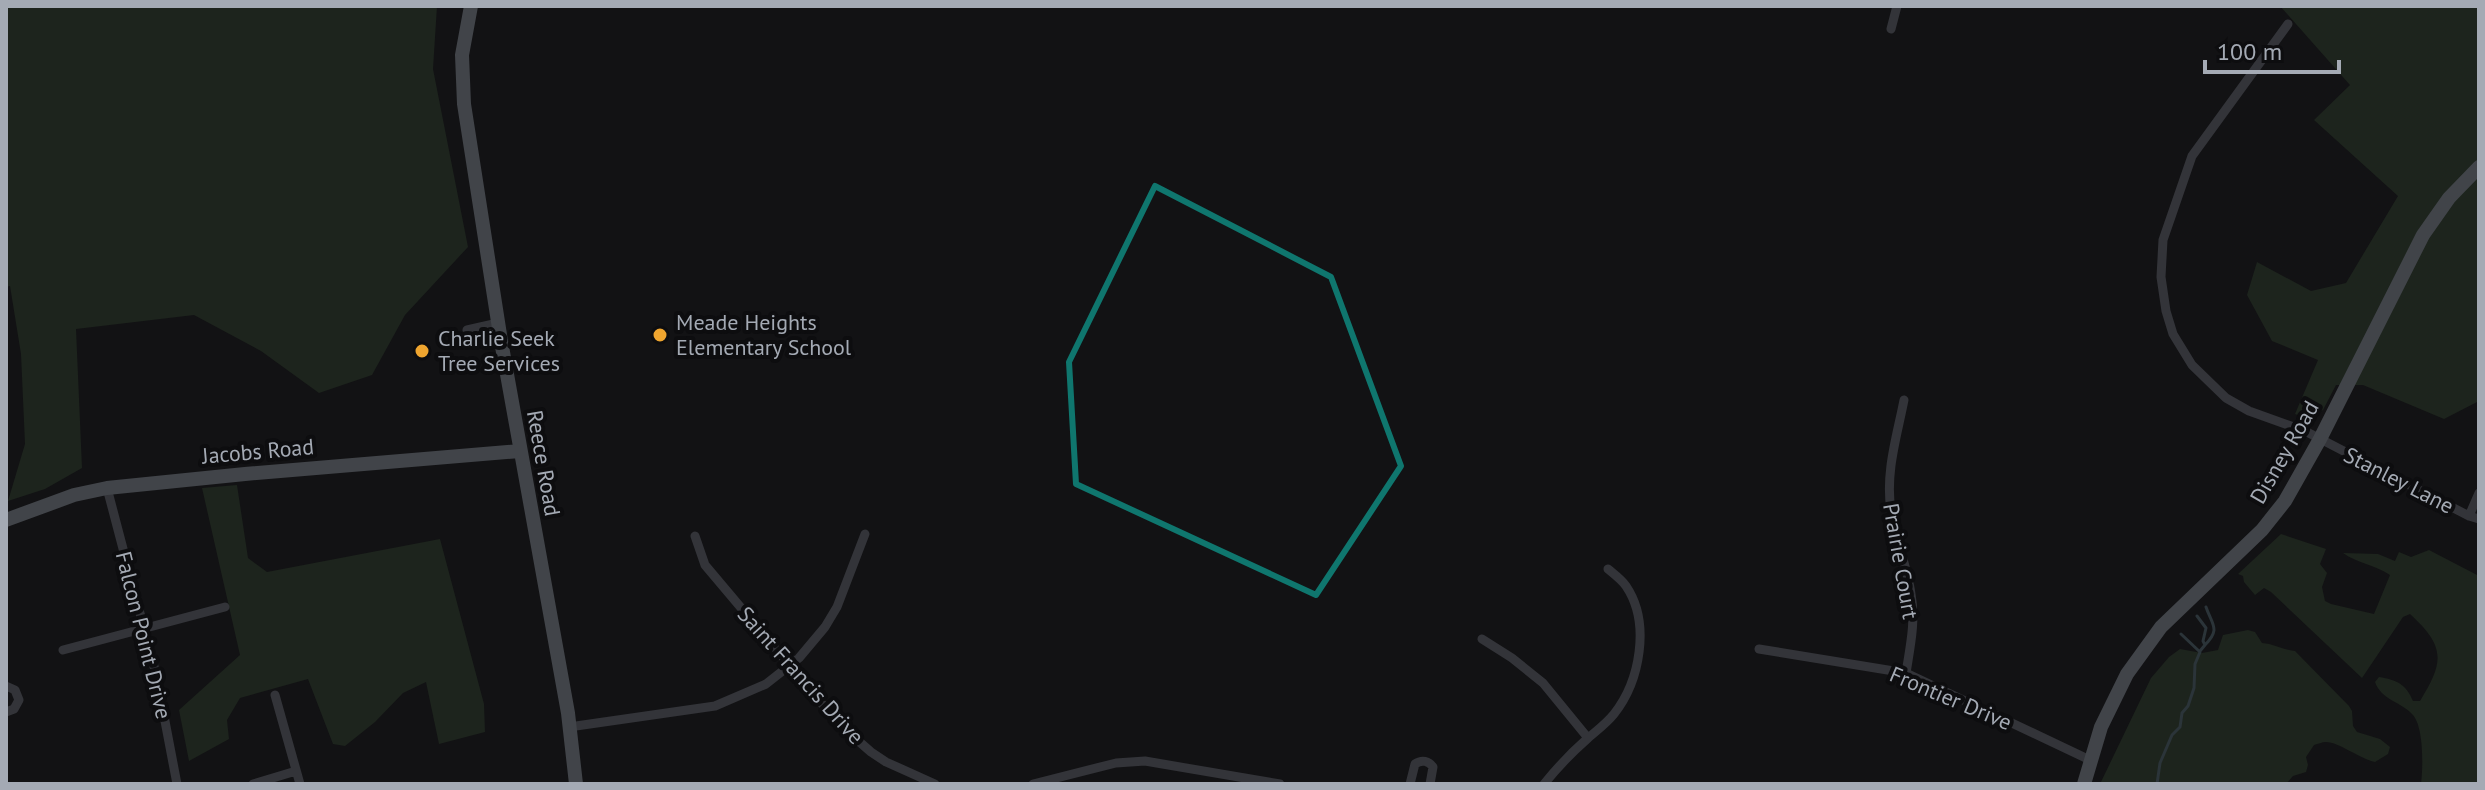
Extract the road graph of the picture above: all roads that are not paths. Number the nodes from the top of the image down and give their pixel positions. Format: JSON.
{"nodes":[{"id":1,"x":471,"y":6,"type":"edge"},
{"id":2,"x":1897,"y":6,"type":"edge"},
{"id":3,"x":2288,"y":24,"type":"dead end"},
{"id":4,"x":1891,"y":29,"type":"dead end"},
{"id":5,"x":2479,"y":167,"type":"edge"},
{"id":6,"x":498,"y":323,"type":"junction"},
{"id":7,"x":467,"y":330,"type":"dead end"},
{"id":8,"x":1904,"y":400,"type":"dead end"},
{"id":9,"x":2320,"y":439,"type":"junction"},
{"id":10,"x":520,"y":451,"type":"junction"},
{"id":11,"x":107,"y":488,"type":"junction"},
{"id":12,"x":2479,"y":493,"type":"edge"},
{"id":13,"x":2474,"y":518,"type":"edge"},
{"id":14,"x":6,"y":520,"type":"edge"},
{"id":15,"x":865,"y":534,"type":"dead end"},
{"id":16,"x":695,"y":536,"type":"dead end"},
{"id":17,"x":1608,"y":569,"type":"dead end"},
{"id":18,"x":225,"y":607,"type":"dead end"},
{"id":19,"x":144,"y":628,"type":"junction"},
{"id":20,"x":1482,"y":639,"type":"dead end"},
{"id":21,"x":1759,"y":649,"type":"dead end"},
{"id":22,"x":63,"y":650,"type":"dead end"},
{"id":23,"x":789,"y":666,"type":"junction"},
{"id":24,"x":1906,"y":673,"type":"junction"},
{"id":25,"x":6,"y":686,"type":"edge"},
{"id":26,"x":275,"y":695,"type":"dead end"},
{"id":27,"x":6,"y":712,"type":"edge"},
{"id":28,"x":569,"y":727,"type":"junction"},
{"id":29,"x":1588,"y":738,"type":"junction"},
{"id":30,"x":2090,"y":760,"type":"junction"},
{"id":31,"x":296,"y":771,"type":"junction"},
{"id":32,"x":177,"y":784,"type":"edge"},
{"id":33,"x":253,"y":784,"type":"edge"},
{"id":34,"x":300,"y":784,"type":"edge"},
{"id":35,"x":576,"y":784,"type":"edge"},
{"id":36,"x":935,"y":784,"type":"edge"},
{"id":37,"x":1033,"y":784,"type":"edge"},
{"id":38,"x":1280,"y":784,"type":"edge"},
{"id":39,"x":1410,"y":784,"type":"edge"},
{"id":40,"x":1430,"y":784,"type":"edge"},
{"id":41,"x":1544,"y":784,"type":"edge"},
{"id":42,"x":2084,"y":784,"type":"edge"}],
"edges":[{"from":1,"to":6,"type":"street","name":"Reece Road"},
{"from":2,"to":4,"type":"street"},
{"from":3,"to":9,"type":"street","name":"Stanley Lane"},
{"from":5,"to":9,"type":"street","name":"Disney Road"},
{"from":6,"to":7,"type":"street"},
{"from":6,"to":10,"type":"street","name":"Reece Road"},
{"from":8,"to":24,"type":"street","name":"Prairie Court"},
{"from":9,"to":13,"type":"street","name":"Stanley Lane"},
{"from":9,"to":30,"type":"street","name":"Disney Road"},
{"from":10,"to":11,"type":"street","name":"Jacobs Road"},
{"from":10,"to":28,"type":"street","name":"Reece Road"},
{"from":11,"to":14,"type":"street","name":"Jacobs Road"},
{"from":11,"to":19,"type":"street","name":"Falcon Point Drive"},
{"from":12,"to":13,"type":"street"},
{"from":15,"to":23,"type":"street"},
{"from":16,"to":23,"type":"street","name":"Saint Francis Drive"},
{"from":17,"to":29,"type":"street"},
{"from":18,"to":19,"type":"street"},
{"from":19,"to":22,"type":"street"},
{"from":19,"to":32,"type":"street","name":"Falcon Point Drive"},
{"from":20,"to":29,"type":"street"},
{"from":21,"to":24,"type":"street","name":"Frontier Drive"},
{"from":23,"to":28,"type":"street"},
{"from":23,"to":36,"type":"street","name":"Saint Francis Drive"},
{"from":24,"to":30,"type":"street","name":"Frontier Drive"},
{"from":25,"to":27,"type":"street"},
{"from":26,"to":31,"type":"street"},
{"from":28,"to":35,"type":"street","name":"Reece Road"},
{"from":29,"to":41,"type":"street"},
{"from":30,"to":42,"type":"street","name":"Disney Road"},
{"from":31,"to":33,"type":"street"},
{"from":31,"to":34,"type":"street"},
{"from":37,"to":38,"type":"street"},
{"from":39,"to":40,"type":"street"}]}
